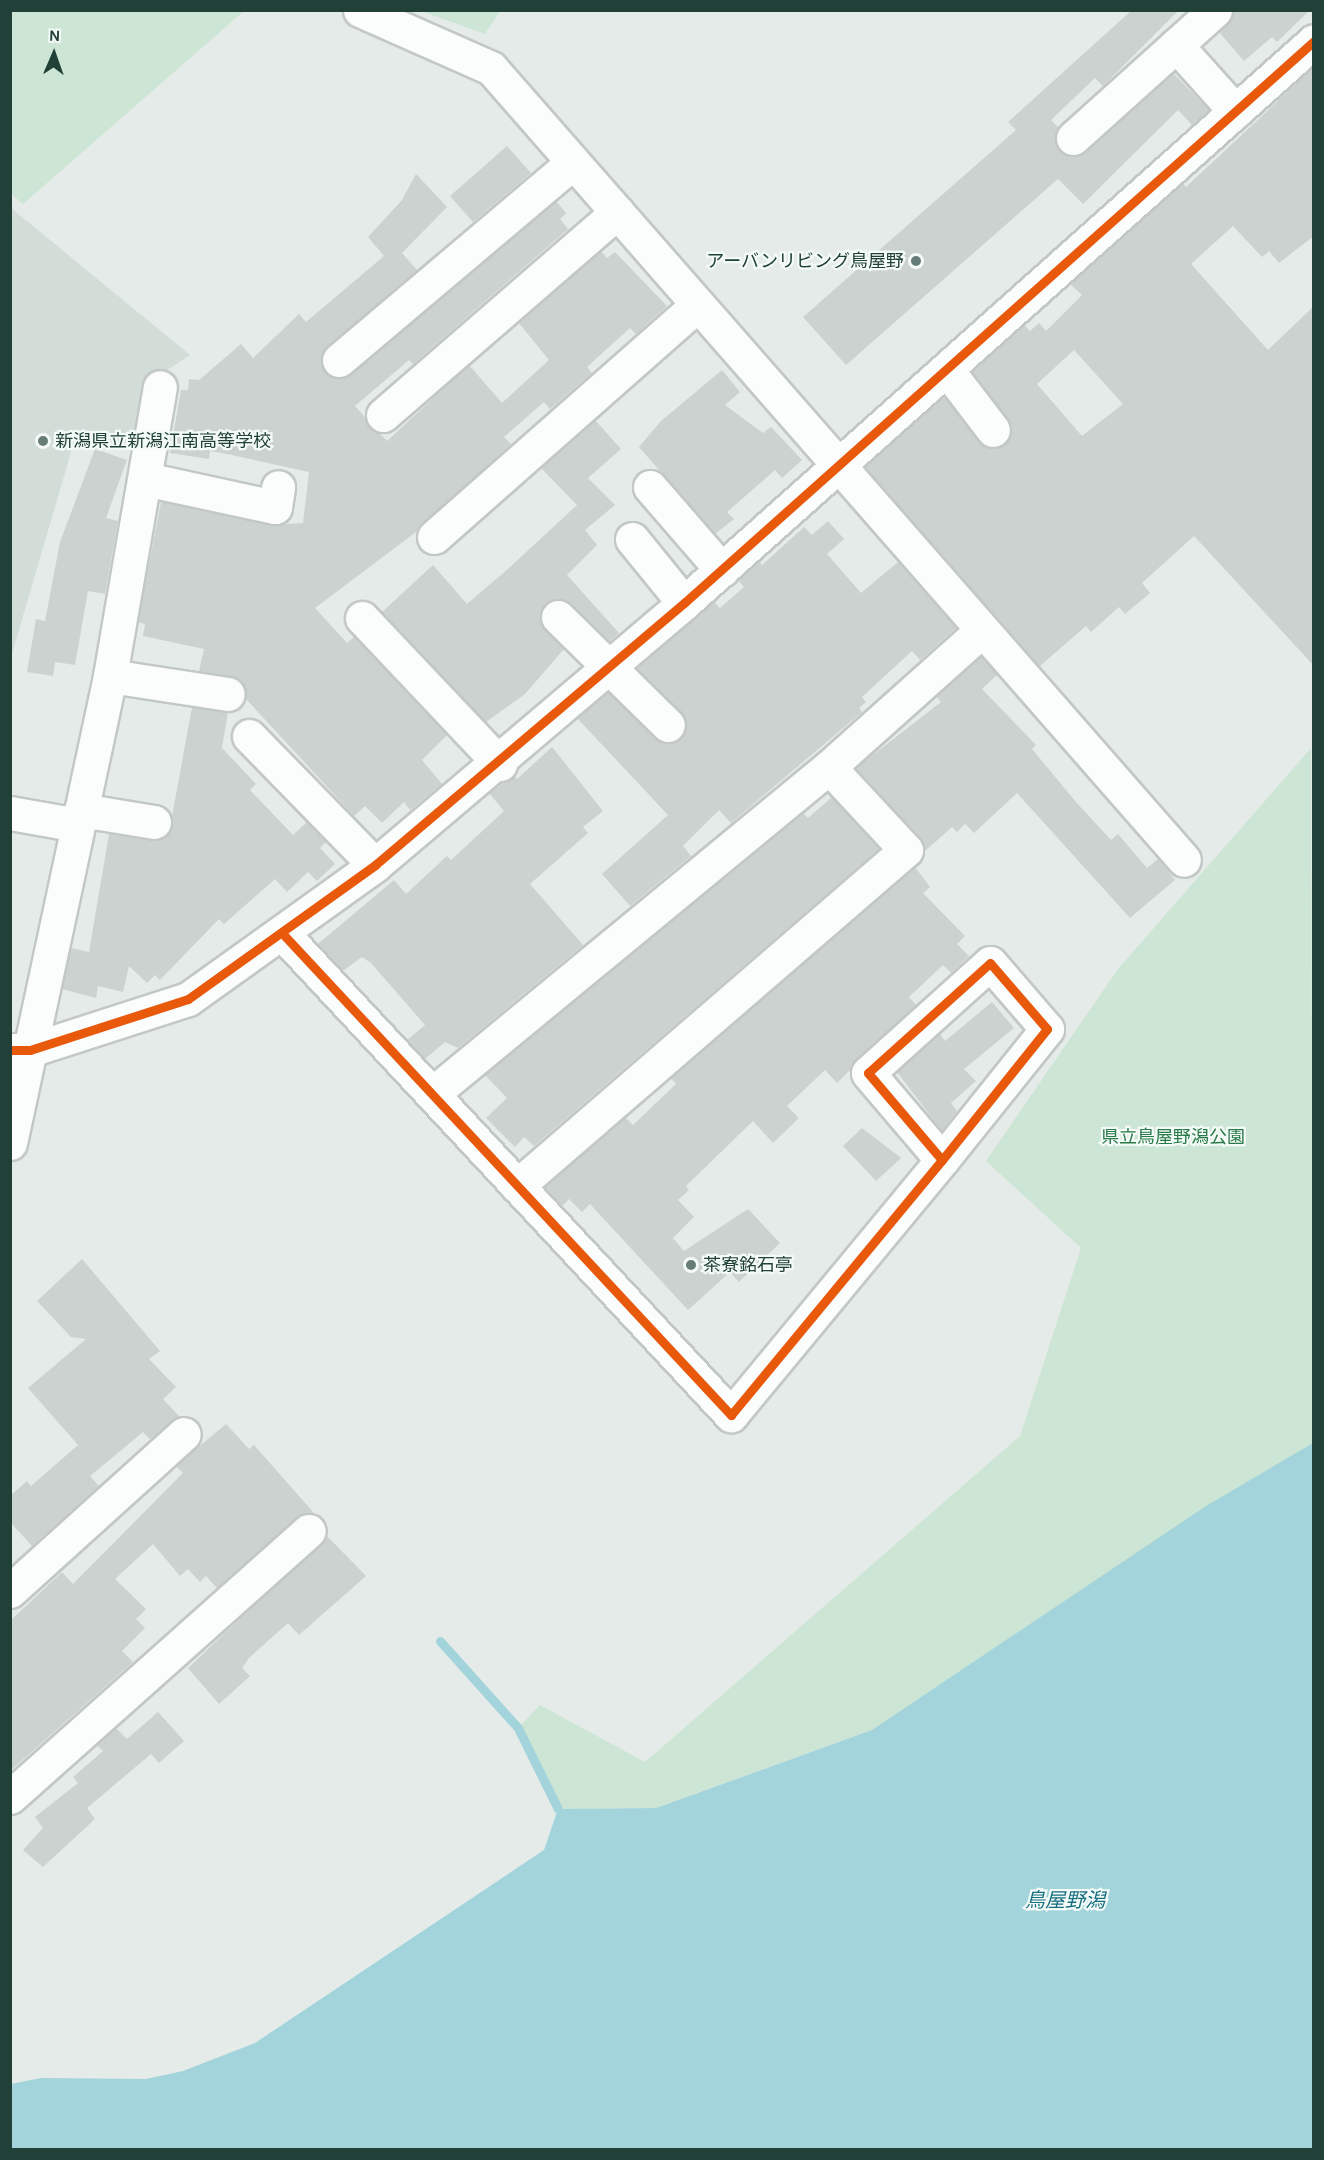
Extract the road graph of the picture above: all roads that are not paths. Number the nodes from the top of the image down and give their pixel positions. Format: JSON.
{"nodes":[{"id":1,"x":360,"y":10,"type":"edge"},
{"id":2,"x":1215,"y":10,"type":"edge"},
{"id":3,"x":1314,"y":41,"type":"edge"},
{"id":4,"x":1176,"y":45,"type":"junction"},
{"id":5,"x":1235,"y":111,"type":"junction"},
{"id":6,"x":1073,"y":138,"type":"dead end"},
{"id":7,"x":571,"y":164,"type":"junction"},
{"id":8,"x":617,"y":212,"type":"junction"},
{"id":9,"x":695,"y":307,"type":"junction"},
{"id":10,"x":339,"y":360,"type":"dead end"},
{"id":11,"x":948,"y":371,"type":"junction"},
{"id":12,"x":160,"y":387,"type":"dead end"},
{"id":13,"x":383,"y":415,"type":"dead end"},
{"id":14,"x":993,"y":430,"type":"dead end"},
{"id":15,"x":839,"y":467,"type":"junction"},
{"id":16,"x":145,"y":479,"type":"junction"},
{"id":17,"x":278,"y":487,"type":"dead end"},
{"id":18,"x":650,"y":487,"type":"dead end"},
{"id":19,"x":434,"y":537,"type":"dead end"},
{"id":20,"x":632,"y":539,"type":"dead end"},
{"id":21,"x":722,"y":570,"type":"junction"},
{"id":22,"x":684,"y":603,"type":"junction"},
{"id":23,"x":558,"y":617,"type":"dead end"},
{"id":24,"x":362,"y":618,"type":"dead end"},
{"id":25,"x":982,"y":630,"type":"junction"},
{"id":26,"x":608,"y":668,"type":"junction"},
{"id":27,"x":110,"y":676,"type":"junction"},
{"id":28,"x":228,"y":694,"type":"dead end"},
{"id":29,"x":668,"y":725,"type":"dead end"},
{"id":30,"x":249,"y":736,"type":"dead end"},
{"id":31,"x":500,"y":764,"type":"junction"},
{"id":32,"x":829,"y":767,"type":"junction"},
{"id":33,"x":10,"y":813,"type":"edge"},
{"id":34,"x":80,"y":817,"type":"junction"},
{"id":35,"x":154,"y":822,"type":"dead end"},
{"id":36,"x":1184,"y":860,"type":"dead end"},
{"id":37,"x":375,"y":865,"type":"junction"},
{"id":38,"x":282,"y":933,"type":"junction"},
{"id":39,"x":20,"y":1050,"type":"edge"},
{"id":40,"x":432,"y":1094,"type":"junction"},
{"id":41,"x":10,"y":1143,"type":"edge"},
{"id":42,"x":942,"y":1160,"type":"junction"},
{"id":43,"x":517,"y":1186,"type":"junction"},
{"id":44,"x":184,"y":1434,"type":"dead end"},
{"id":45,"x":309,"y":1531,"type":"dead end"},
{"id":46,"x":10,"y":1591,"type":"edge"},
{"id":47,"x":10,"y":1797,"type":"edge"}],
"edges":[{"from":1,"to":7,"type":"street"},
{"from":2,"to":4,"type":"street"},
{"from":3,"to":5,"type":"street"},
{"from":4,"to":5,"type":"street"},
{"from":4,"to":6,"type":"street"},
{"from":5,"to":11,"type":"street"},
{"from":7,"to":8,"type":"street"},
{"from":7,"to":10,"type":"street"},
{"from":8,"to":9,"type":"street"},
{"from":8,"to":13,"type":"street"},
{"from":9,"to":15,"type":"street"},
{"from":9,"to":19,"type":"street"},
{"from":11,"to":14,"type":"street"},
{"from":11,"to":15,"type":"street"},
{"from":12,"to":16,"type":"street"},
{"from":15,"to":21,"type":"street"},
{"from":15,"to":25,"type":"street"},
{"from":16,"to":17,"type":"street"},
{"from":16,"to":27,"type":"street"},
{"from":18,"to":21,"type":"street"},
{"from":20,"to":22,"type":"street"},
{"from":21,"to":22,"type":"street"},
{"from":22,"to":26,"type":"street"},
{"from":23,"to":26,"type":"street"},
{"from":24,"to":31,"type":"street"},
{"from":25,"to":32,"type":"street"},
{"from":25,"to":36,"type":"street"},
{"from":26,"to":29,"type":"street"},
{"from":26,"to":31,"type":"street"},
{"from":27,"to":28,"type":"street"},
{"from":27,"to":34,"type":"street"},
{"from":30,"to":37,"type":"street"},
{"from":31,"to":37,"type":"street"},
{"from":32,"to":40,"type":"street"},
{"from":32,"to":43,"type":"street"},
{"from":33,"to":34,"type":"street"},
{"from":34,"to":35,"type":"street"},
{"from":34,"to":39,"type":"street"},
{"from":37,"to":38,"type":"street"},
{"from":38,"to":39,"type":"street"},
{"from":38,"to":40,"type":"street"},
{"from":39,"to":41,"type":"street"},
{"from":40,"to":43,"type":"street"},
{"from":42,"to":42,"type":"street"},
{"from":42,"to":43,"type":"street"},
{"from":44,"to":46,"type":"street"},
{"from":45,"to":47,"type":"street"}]}
